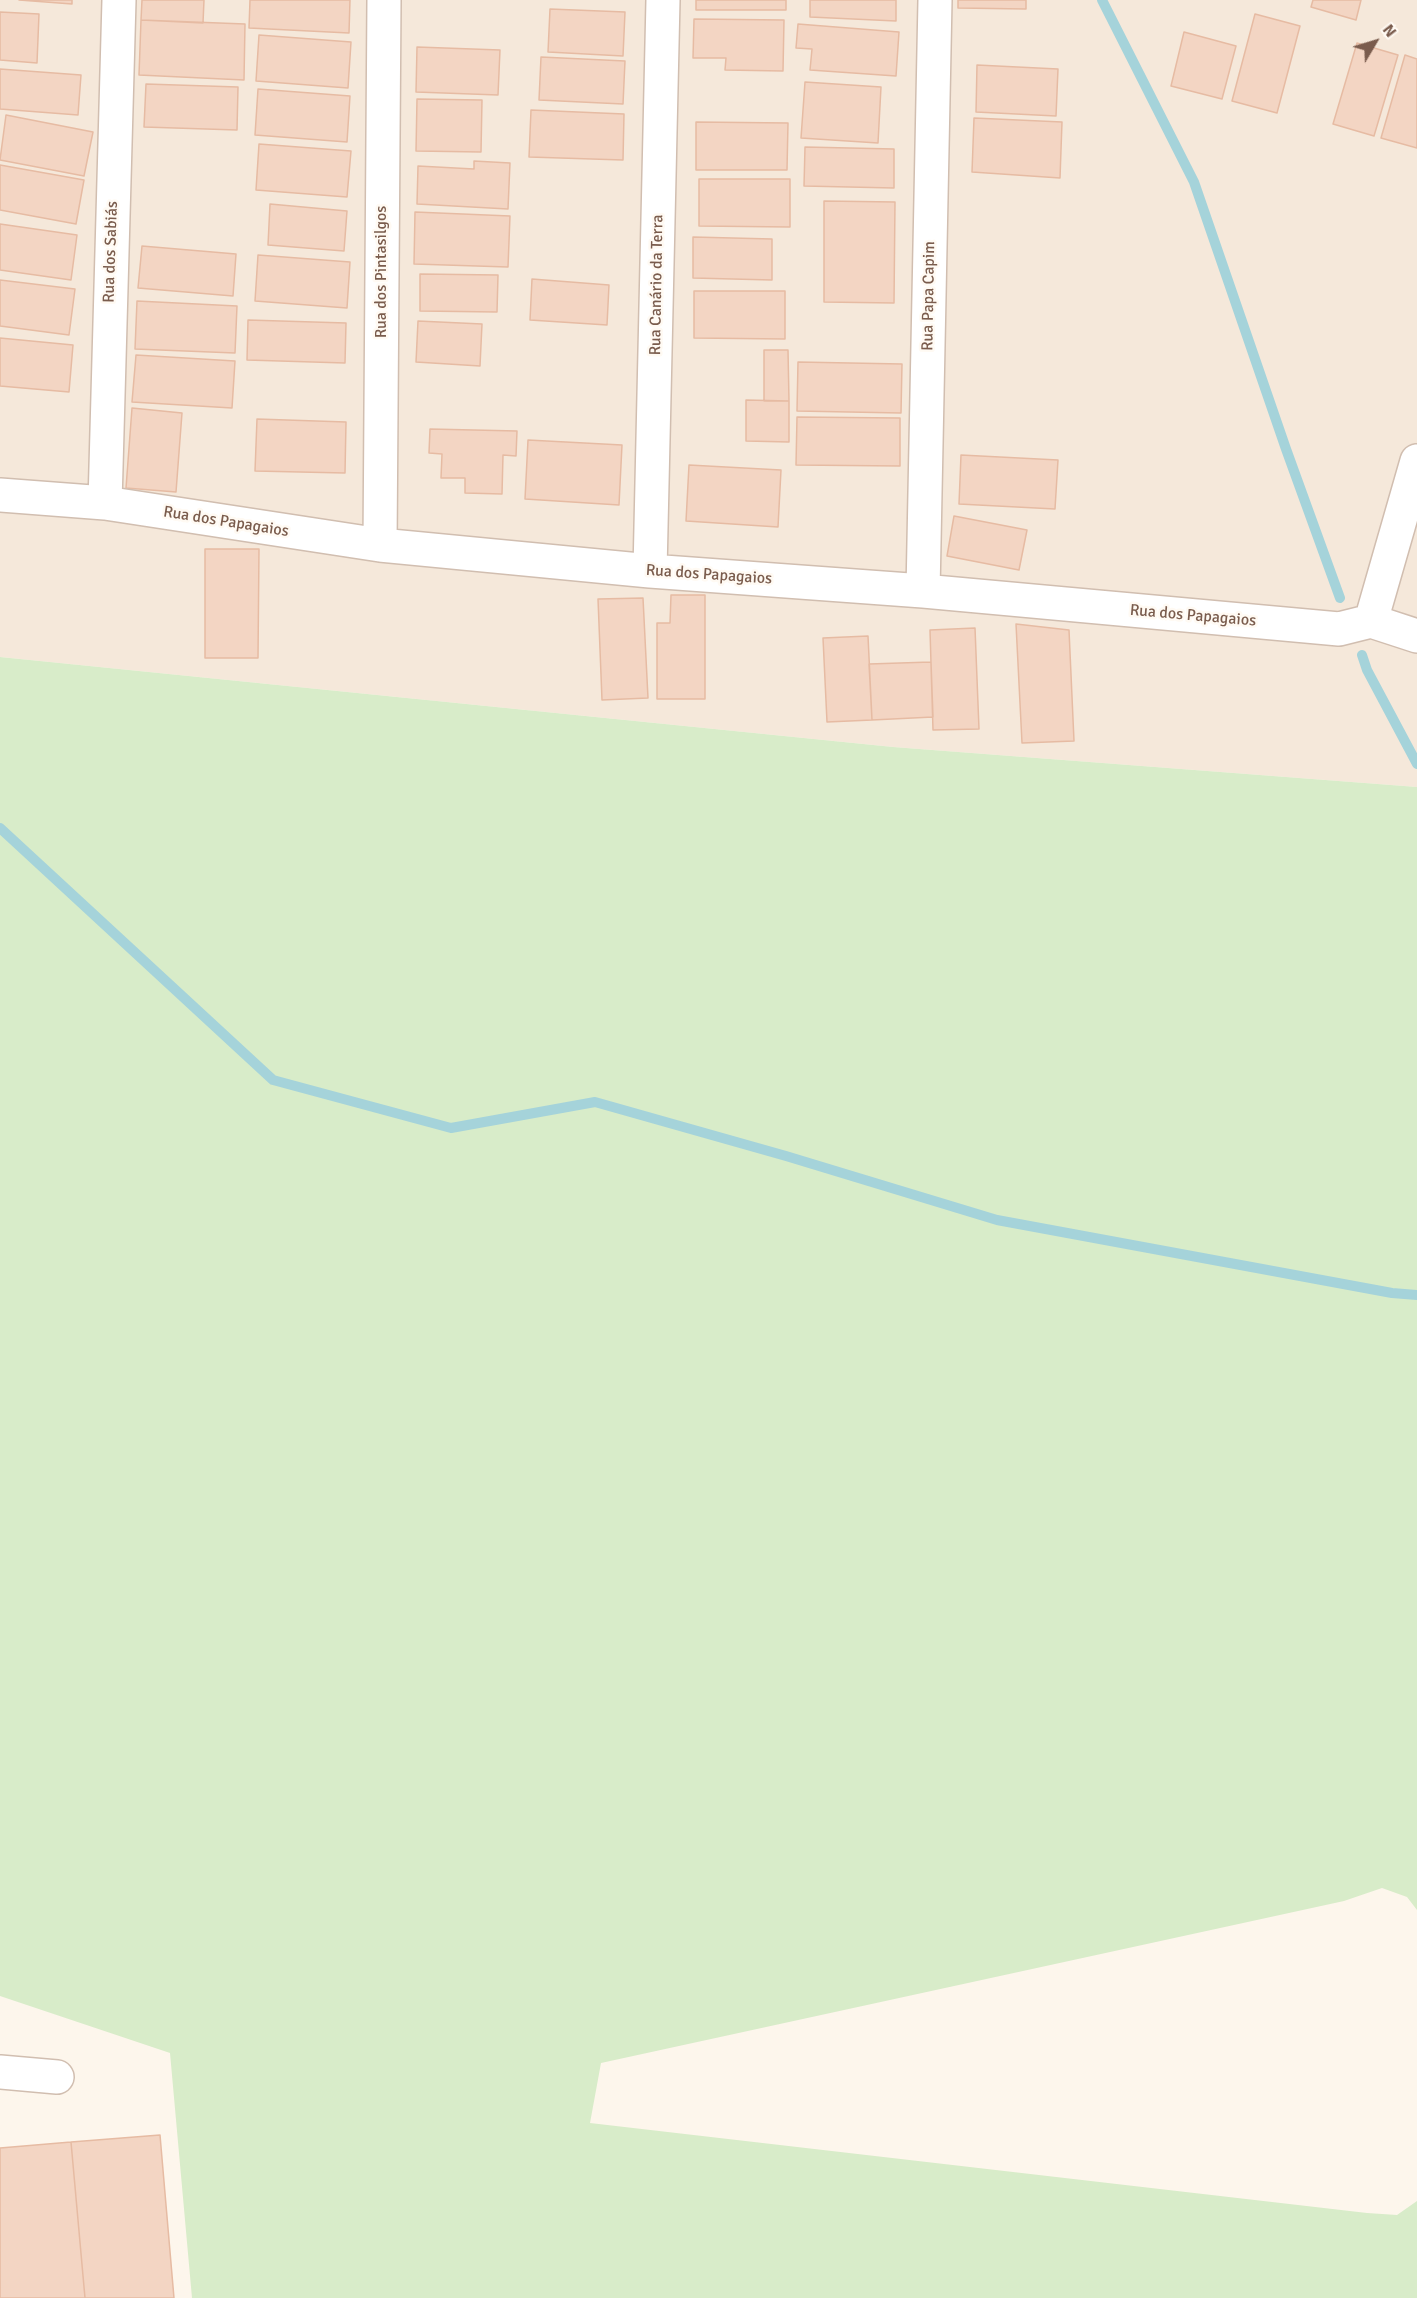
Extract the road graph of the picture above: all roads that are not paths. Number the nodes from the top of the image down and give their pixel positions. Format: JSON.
{"nodes":[{"id":1,"x":119,"y":0,"type":"edge"},
{"id":2,"x":384,"y":0,"type":"edge"},
{"id":3,"x":663,"y":0,"type":"edge"},
{"id":4,"x":935,"y":0,"type":"edge"},
{"id":5,"x":1417,"y":461,"type":"edge"},
{"id":6,"x":0,"y":495,"type":"edge"},
{"id":7,"x":105,"y":503,"type":"junction"},
{"id":8,"x":380,"y":545,"type":"junction"},
{"id":9,"x":650,"y":571,"type":"junction"},
{"id":10,"x":922,"y":591,"type":"junction"},
{"id":11,"x":1371,"y":621,"type":"junction"},
{"id":12,"x":1417,"y":636,"type":"edge"},
{"id":13,"x":0,"y":2072,"type":"edge"},
{"id":14,"x":57,"y":2077,"type":"dead end"}],
"edges":[{"from":1,"to":7,"type":"street","name":"Rua dos Sabiás"},
{"from":2,"to":8,"type":"street","name":"Rua dos Pintasilgos"},
{"from":3,"to":9,"type":"street","name":"Rua Canário da Terra"},
{"from":4,"to":10,"type":"street","name":"Rua Papa Capim"},
{"from":5,"to":11,"type":"street"},
{"from":6,"to":7,"type":"street","name":"Rua dos Papagaios"},
{"from":7,"to":8,"type":"street","name":"Rua dos Papagaios"},
{"from":8,"to":9,"type":"street","name":"Rua dos Papagaios"},
{"from":9,"to":10,"type":"street","name":"Rua dos Papagaios"},
{"from":10,"to":11,"type":"street","name":"Rua dos Papagaios"},
{"from":11,"to":12,"type":"street"},
{"from":13,"to":14,"type":"street"}]}
